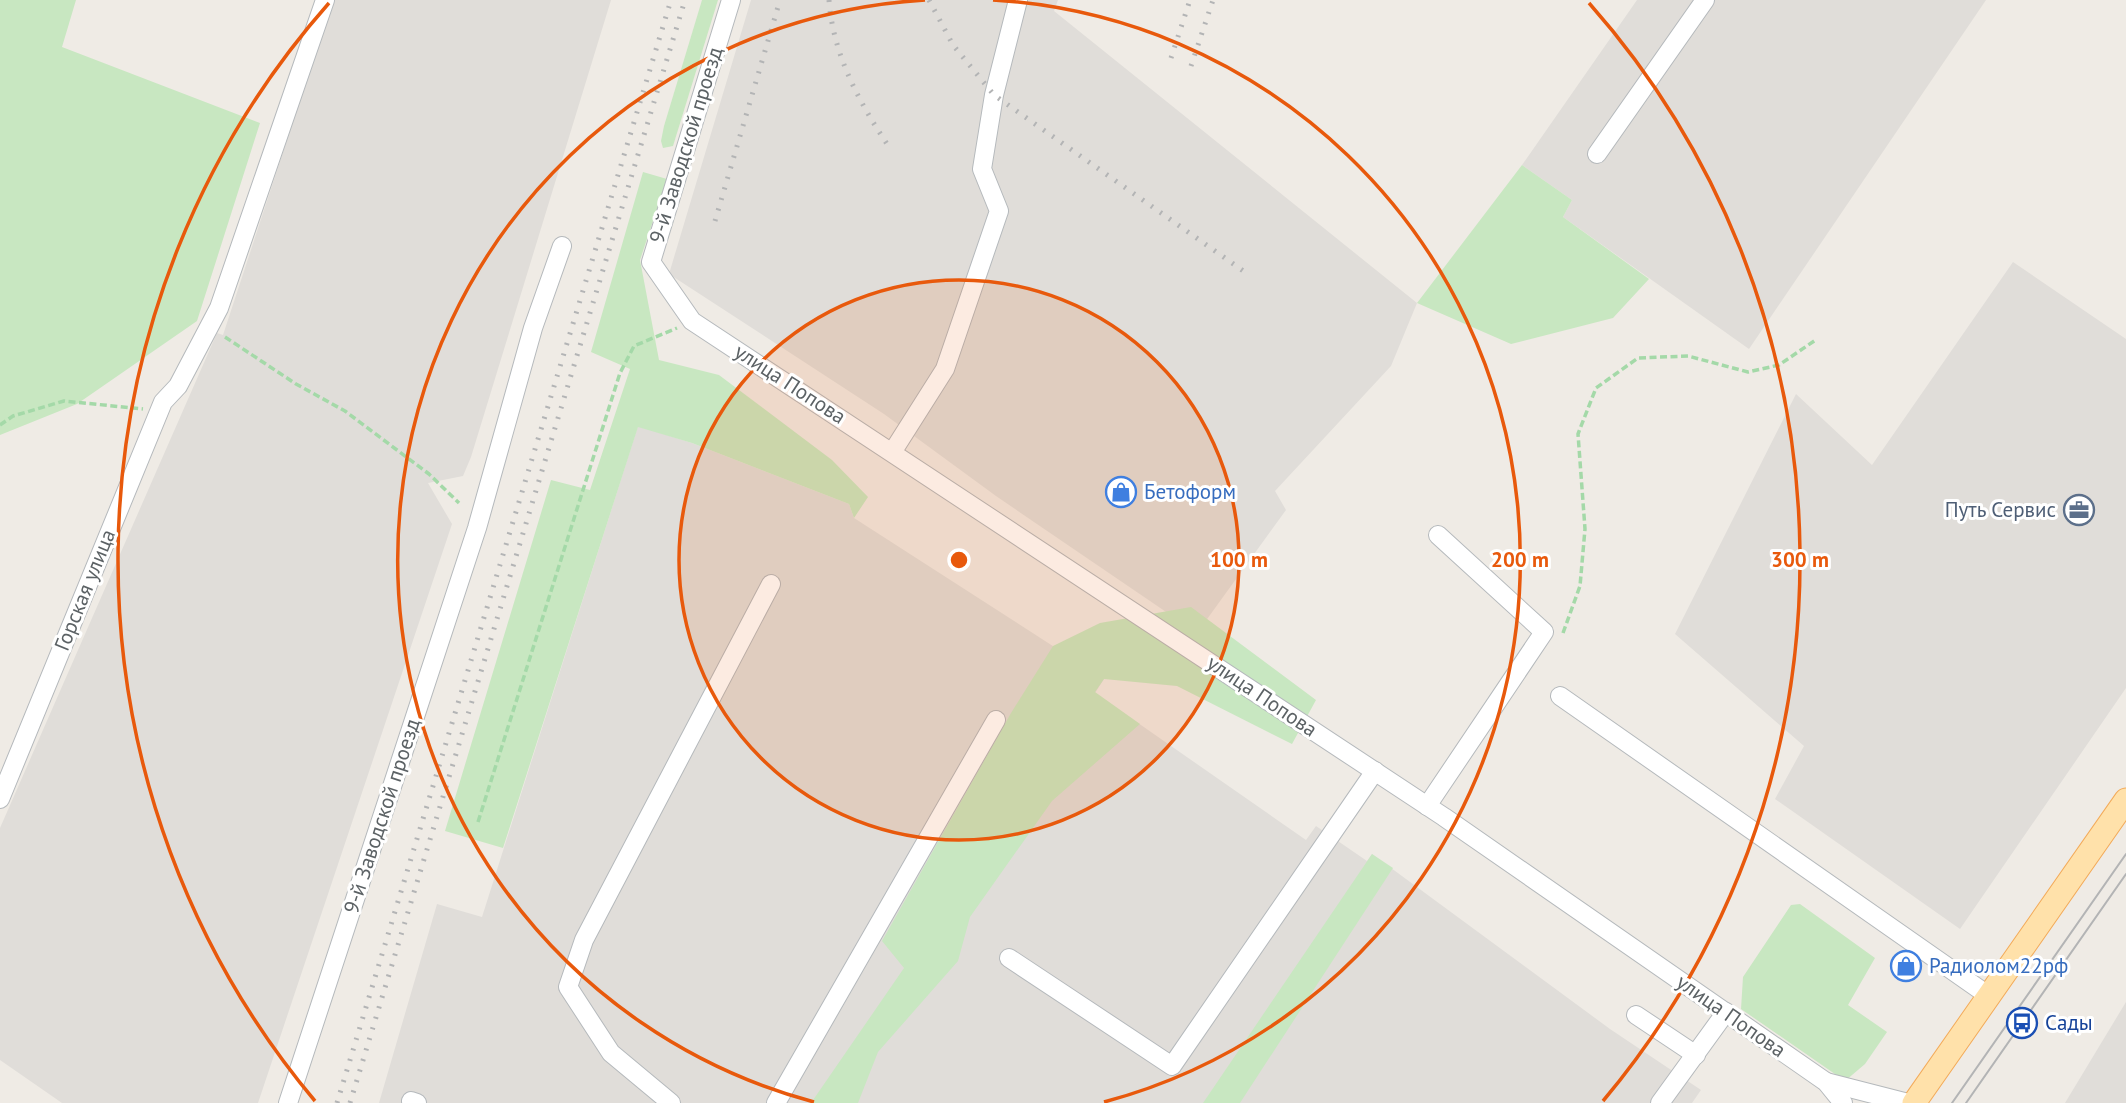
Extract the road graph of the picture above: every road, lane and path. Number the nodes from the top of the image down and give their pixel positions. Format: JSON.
{"nodes":[{"id":1,"x":325,"y":0,"type":"edge"},
{"id":2,"x":731,"y":0,"type":"edge"},
{"id":3,"x":1018,"y":0,"type":"edge"},
{"id":4,"x":1705,"y":0,"type":"edge"},
{"id":5,"x":1597,"y":153,"type":"dead end"},
{"id":6,"x":562,"y":246,"type":"dead end"},
{"id":7,"x":692,"y":321,"type":"junction"},
{"id":8,"x":208,"y":329,"type":"junction"},
{"id":9,"x":1817,"y":339,"type":"dead end"},
{"id":10,"x":163,"y":402,"type":"junction"},
{"id":11,"x":0,"y":425,"type":"edge"},
{"id":12,"x":893,"y":451,"type":"junction"},
{"id":13,"x":459,"y":503,"type":"dead end"},
{"id":14,"x":1438,"y":535,"type":"dead end"},
{"id":15,"x":771,"y":584,"type":"dead end"},
{"id":16,"x":1560,"y":640,"type":"dead end"},
{"id":17,"x":1560,"y":696,"type":"dead end"},
{"id":18,"x":996,"y":720,"type":"dead end"},
{"id":19,"x":1375,"y":771,"type":"junction"},
{"id":20,"x":0,"y":799,"type":"edge"},
{"id":21,"x":2126,"y":800,"type":"edge"},
{"id":22,"x":1427,"y":806,"type":"junction"},
{"id":23,"x":478,"y":822,"type":"dead end"},
{"id":24,"x":1009,"y":958,"type":"dead end"},
{"id":25,"x":1989,"y":996,"type":"junction"},
{"id":26,"x":1726,"y":1012,"type":"junction"},
{"id":27,"x":1636,"y":1014,"type":"dead end"},
{"id":28,"x":1696,"y":1055,"type":"junction"},
{"id":29,"x":1826,"y":1082,"type":"junction"},
{"id":30,"x":288,"y":1103,"type":"edge"},
{"id":31,"x":671,"y":1103,"type":"edge"},
{"id":32,"x":776,"y":1103,"type":"edge"},
{"id":33,"x":1660,"y":1103,"type":"edge"},
{"id":34,"x":1843,"y":1103,"type":"edge"},
{"id":35,"x":1908,"y":1103,"type":"edge"},
{"id":36,"x":1914,"y":1103,"type":"edge"}],
"edges":[{"from":1,"to":8,"type":"street","name":"Горская улица"},
{"from":2,"to":7,"type":"street","name":"9-й Заводской проезд"},
{"from":3,"to":12,"type":"street"},
{"from":4,"to":5,"type":"street"},
{"from":6,"to":30,"type":"street","name":"9-й Заводской проезд"},
{"from":7,"to":12,"type":"street","name":"улица Попова"},
{"from":7,"to":23,"type":"path"},
{"from":8,"to":10,"type":"street","name":"Горская улица"},
{"from":8,"to":13,"type":"path"},
{"from":9,"to":16,"type":"path"},
{"from":10,"to":11,"type":"path"},
{"from":10,"to":20,"type":"street","name":"Горская улица"},
{"from":12,"to":19,"type":"street","name":"улица Попова"},
{"from":14,"to":22,"type":"street"},
{"from":15,"to":31,"type":"street"},
{"from":17,"to":25,"type":"street"},
{"from":18,"to":32,"type":"street"},
{"from":19,"to":22,"type":"street","name":"улица Попова"},
{"from":19,"to":24,"type":"street"},
{"from":21,"to":25,"type":"main road"},
{"from":22,"to":26,"type":"street","name":"улица Попова"},
{"from":25,"to":36,"type":"main road"},
{"from":26,"to":28,"type":"street"},
{"from":26,"to":29,"type":"street","name":"улица Попова"},
{"from":27,"to":28,"type":"street"},
{"from":28,"to":33,"type":"street"},
{"from":29,"to":34,"type":"street","name":"улица Попова"},
{"from":29,"to":35,"type":"street","name":"улица Попова"}]}
